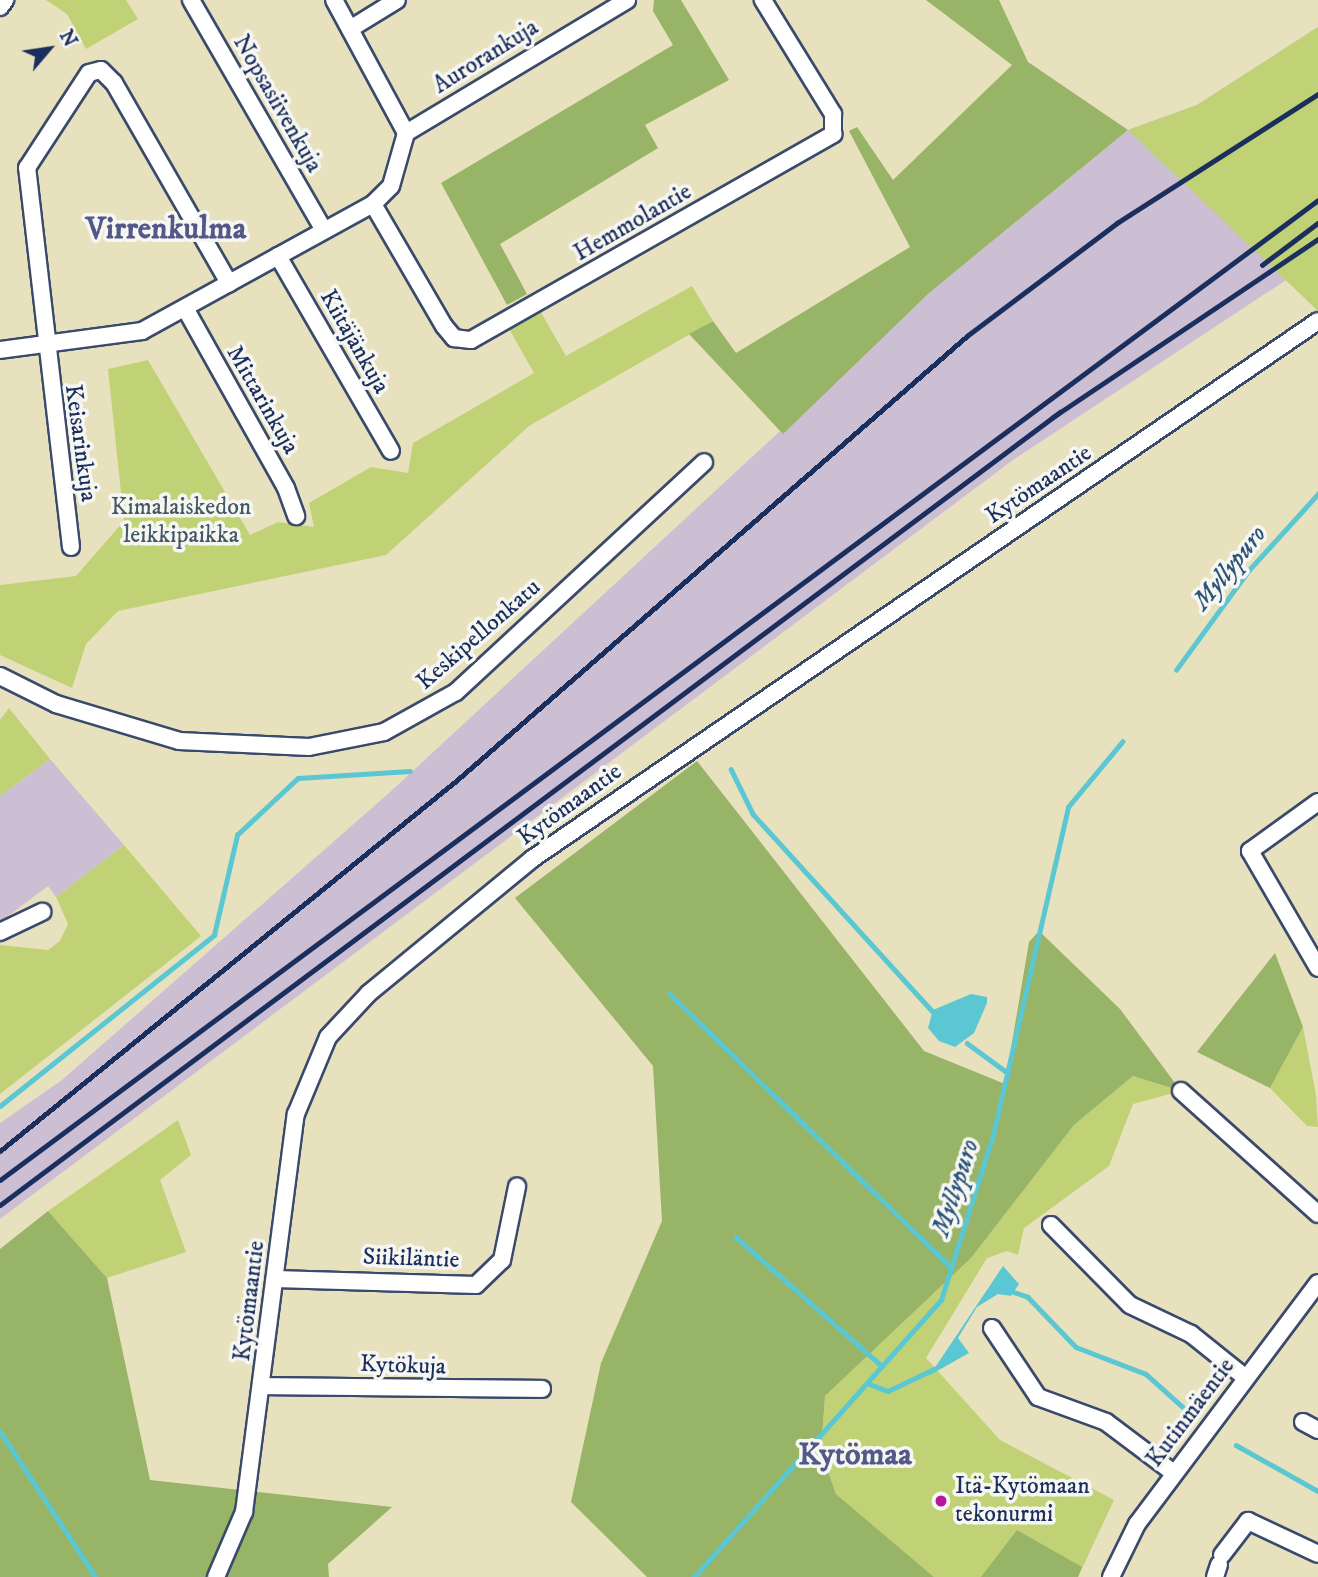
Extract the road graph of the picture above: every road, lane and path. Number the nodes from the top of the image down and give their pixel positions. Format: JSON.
{"nodes":[{"id":1,"x":5,"y":0,"type":"edge"},
{"id":2,"x":191,"y":0,"type":"edge"},
{"id":3,"x":334,"y":0,"type":"edge"},
{"id":4,"x":397,"y":0,"type":"edge"},
{"id":5,"x":627,"y":0,"type":"edge"},
{"id":6,"x":763,"y":0,"type":"edge"},
{"id":7,"x":0,"y":7,"type":"edge"},
{"id":8,"x":350,"y":29,"type":"junction"},
{"id":9,"x":407,"y":132,"type":"junction"},
{"id":10,"x":373,"y":204,"type":"junction"},
{"id":11,"x":324,"y":230,"type":"junction"},
{"id":12,"x":278,"y":256,"type":"junction"},
{"id":13,"x":229,"y":283,"type":"junction"},
{"id":14,"x":185,"y":308,"type":"junction"},
{"id":15,"x":1318,"y":321,"type":"edge"},
{"id":16,"x":44,"y":345,"type":"junction"},
{"id":17,"x":0,"y":350,"type":"edge"},
{"id":18,"x":391,"y":452,"type":"dead end"},
{"id":19,"x":704,"y":462,"type":"dead end"},
{"id":20,"x":296,"y":516,"type":"dead end"},
{"id":21,"x":71,"y":547,"type":"dead end"},
{"id":22,"x":0,"y":676,"type":"edge"},
{"id":23,"x":1318,"y":802,"type":"edge"},
{"id":24,"x":42,"y":912,"type":"dead end"},
{"id":25,"x":0,"y":932,"type":"edge"},
{"id":26,"x":1318,"y":968,"type":"edge"},
{"id":27,"x":1181,"y":1091,"type":"dead end"},
{"id":28,"x":517,"y":1186,"type":"dead end"},
{"id":29,"x":1318,"y":1213,"type":"edge"},
{"id":30,"x":1051,"y":1225,"type":"dead end"},
{"id":31,"x":275,"y":1279,"type":"junction"},
{"id":32,"x":1318,"y":1283,"type":"edge"},
{"id":33,"x":992,"y":1328,"type":"dead end"},
{"id":34,"x":1246,"y":1378,"type":"junction"},
{"id":35,"x":263,"y":1386,"type":"junction"},
{"id":36,"x":542,"y":1389,"type":"dead end"},
{"id":37,"x":1303,"y":1422,"type":"dead end"},
{"id":38,"x":1318,"y":1430,"type":"edge"},
{"id":39,"x":1174,"y":1473,"type":"junction"},
{"id":40,"x":1318,"y":1554,"type":"edge"},
{"id":41,"x":1219,"y":1566,"type":"edge"},
{"id":42,"x":216,"y":1577,"type":"edge"},
{"id":43,"x":1111,"y":1577,"type":"edge"}],
"edges":[{"from":1,"to":7,"type":"street"},
{"from":2,"to":11,"type":"street","name":"Nopsasiivenkuja"},
{"from":3,"to":8,"type":"street"},
{"from":4,"to":8,"type":"street"},
{"from":5,"to":9,"type":"street","name":"Aurorankuja"},
{"from":6,"to":10,"type":"street","name":"Hemmolantie"},
{"from":8,"to":9,"type":"street"},
{"from":9,"to":10,"type":"street"},
{"from":10,"to":11,"type":"street"},
{"from":11,"to":12,"type":"street"},
{"from":12,"to":13,"type":"street"},
{"from":12,"to":18,"type":"street","name":"Kiitäjänkuja"},
{"from":13,"to":14,"type":"street"},
{"from":13,"to":16,"type":"street","name":"Keisarinkuja"},
{"from":14,"to":16,"type":"street"},
{"from":14,"to":20,"type":"street","name":"Mittarinkuja"},
{"from":15,"to":31,"type":"street","name":"Kytömaantie"},
{"from":16,"to":17,"type":"street"},
{"from":16,"to":21,"type":"street","name":"Keisarinkuja"},
{"from":19,"to":22,"type":"street","name":"Keskipellonkatu"},
{"from":23,"to":26,"type":"street"},
{"from":24,"to":25,"type":"street"},
{"from":27,"to":29,"type":"street"},
{"from":28,"to":31,"type":"street","name":"Siikiläntie"},
{"from":30,"to":34,"type":"street"},
{"from":31,"to":35,"type":"street","name":"Kytömaantie"},
{"from":32,"to":34,"type":"street","name":"Kutinmäentie"},
{"from":33,"to":39,"type":"street"},
{"from":34,"to":39,"type":"street","name":"Kutinmäentie"},
{"from":35,"to":36,"type":"street","name":"Kytökuja"},
{"from":35,"to":42,"type":"street","name":"Kytömaantie"},
{"from":37,"to":38,"type":"street"},
{"from":39,"to":43,"type":"street","name":"Kutinmäentie"},
{"from":40,"to":41,"type":"street"}]}
